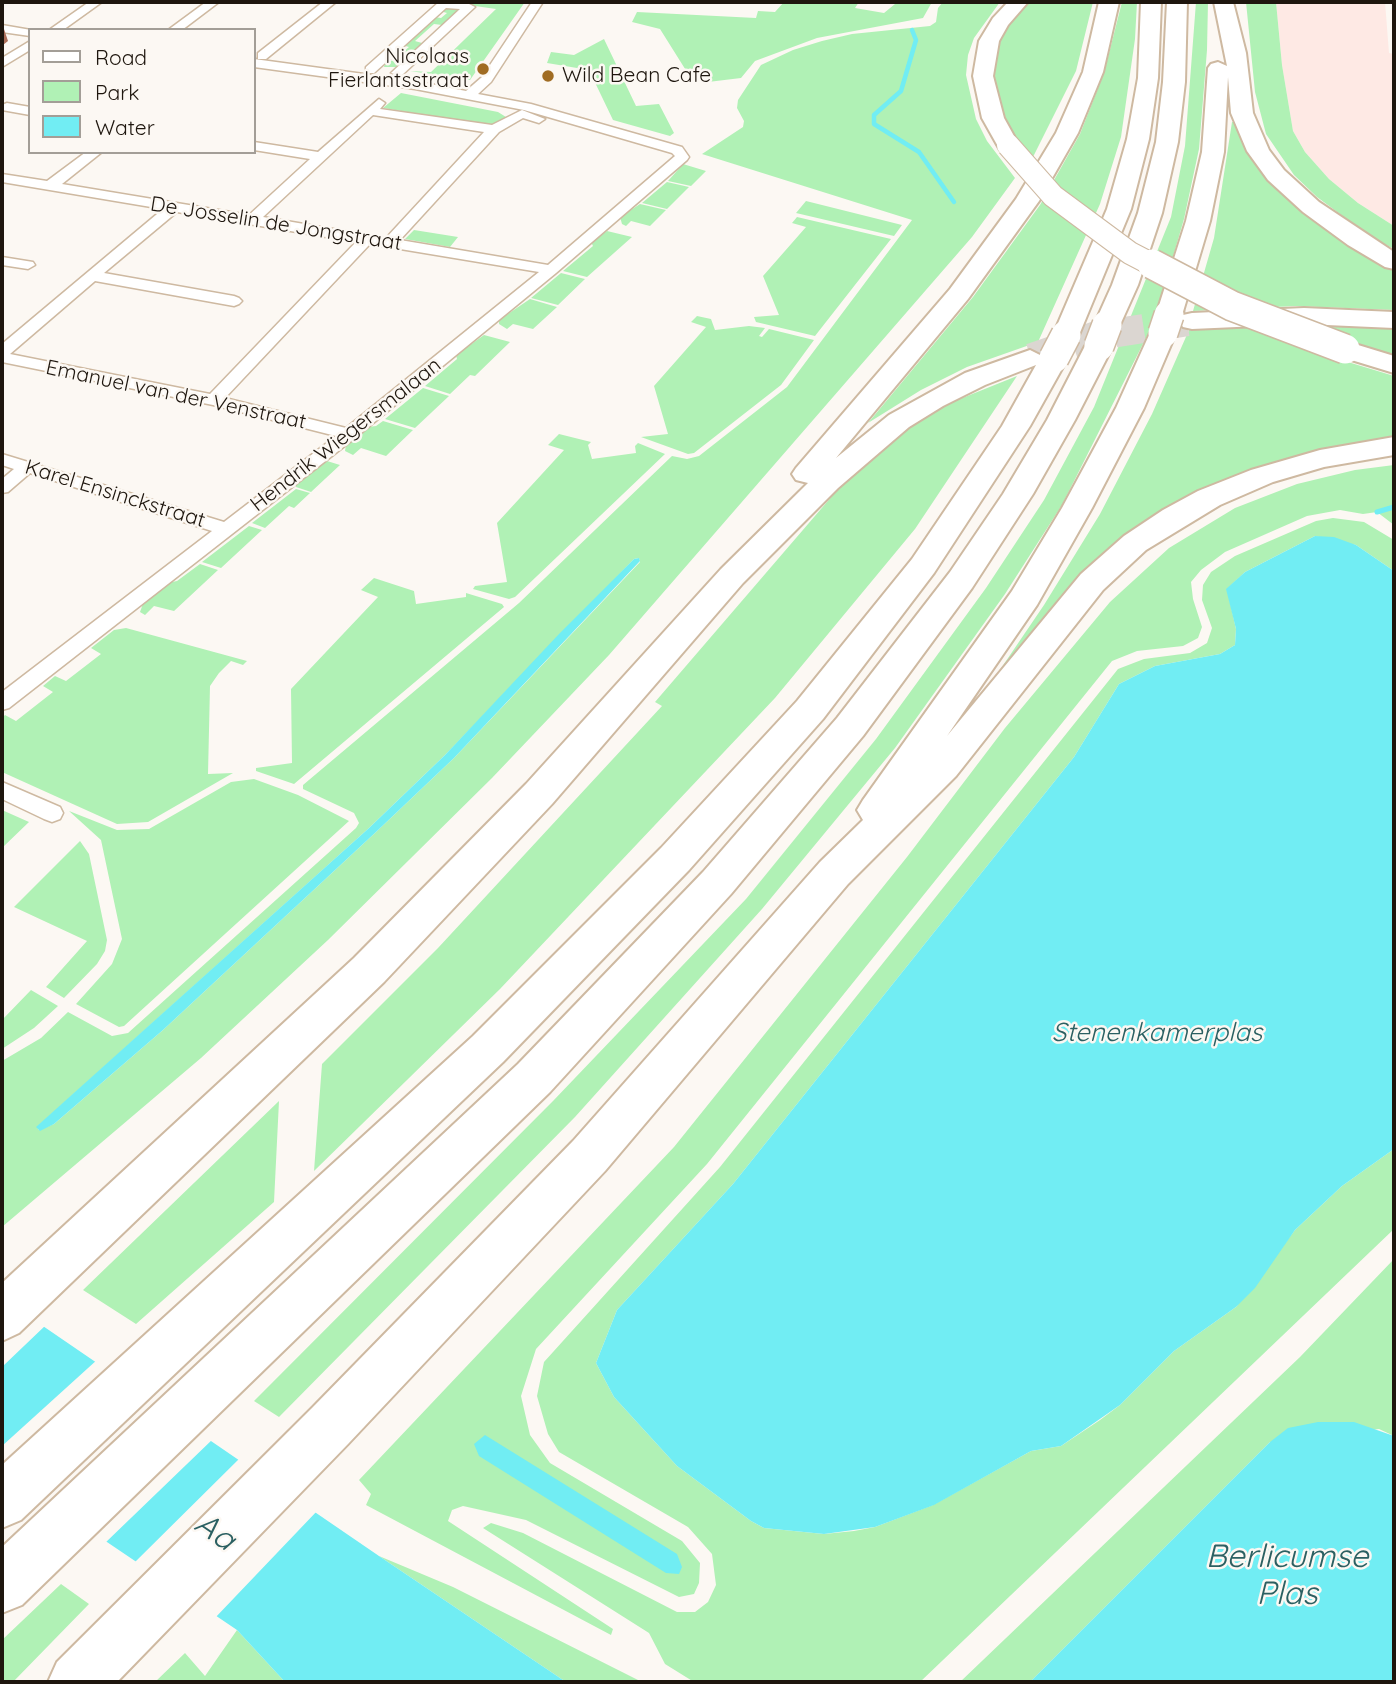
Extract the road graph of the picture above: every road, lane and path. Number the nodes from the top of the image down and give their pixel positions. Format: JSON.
{"nodes":[{"id":1,"x":95,"y":2,"type":"edge"},
{"id":2,"x":214,"y":2,"type":"edge"},
{"id":3,"x":330,"y":2,"type":"edge"},
{"id":4,"x":537,"y":2,"type":"edge"},
{"id":5,"x":1018,"y":2,"type":"edge"},
{"id":6,"x":1110,"y":2,"type":"edge"},
{"id":7,"x":1151,"y":2,"type":"edge"},
{"id":8,"x":1177,"y":2,"type":"edge"},
{"id":9,"x":1222,"y":2,"type":"edge"},
{"id":10,"x":444,"y":3,"type":"edge"},
{"id":11,"x":60,"y":28,"type":"edge"},
{"id":12,"x":177,"y":28,"type":"edge"},
{"id":13,"x":2,"y":29,"type":"edge"},
{"id":14,"x":28,"y":33,"type":"edge"},
{"id":15,"x":28,"y":46,"type":"edge"},
{"id":16,"x":256,"y":58,"type":"edge"},
{"id":17,"x":2,"y":63,"type":"edge"},
{"id":18,"x":256,"y":69,"type":"edge"},
{"id":19,"x":370,"y":70,"type":"junction"},
{"id":20,"x":397,"y":73,"type":"junction"},
{"id":21,"x":481,"y":85,"type":"junction"},
{"id":22,"x":469,"y":95,"type":"junction"},
{"id":23,"x":7,"y":107,"type":"dead end"},
{"id":24,"x":28,"y":111,"type":"edge"},
{"id":25,"x":370,"y":111,"type":"junction"},
{"id":26,"x":494,"y":129,"type":"junction"},
{"id":27,"x":655,"y":144,"type":"junction"},
{"id":28,"x":256,"y":146,"type":"edge"},
{"id":29,"x":92,"y":154,"type":"edge"},
{"id":30,"x":320,"y":157,"type":"junction"},
{"id":31,"x":2,"y":178,"type":"edge"},
{"id":32,"x":50,"y":186,"type":"junction"},
{"id":33,"x":174,"y":207,"type":"junction"},
{"id":34,"x":252,"y":220,"type":"junction"},
{"id":35,"x":367,"y":239,"type":"junction"},
{"id":36,"x":389,"y":243,"type":"junction"},
{"id":37,"x":2,"y":261,"type":"edge"},
{"id":38,"x":1394,"y":261,"type":"edge"},
{"id":39,"x":27,"y":265,"type":"dead end"},
{"id":40,"x":551,"y":270,"type":"junction"},
{"id":41,"x":93,"y":276,"type":"junction"},
{"id":42,"x":234,"y":301,"type":"dead end"},
{"id":43,"x":1394,"y":320,"type":"edge"},
{"id":44,"x":1174,"y":323,"type":"junction"},
{"id":45,"x":1071,"y":344,"type":"junction"},
{"id":46,"x":2,"y":355,"type":"edge"},
{"id":47,"x":1394,"y":365,"type":"edge"},
{"id":48,"x":214,"y":400,"type":"junction"},
{"id":49,"x":349,"y":435,"type":"junction"},
{"id":50,"x":1394,"y":446,"type":"edge"},
{"id":51,"x":2,"y":459,"type":"edge"},
{"id":52,"x":27,"y":467,"type":"junction"},
{"id":53,"x":2,"y":488,"type":"edge"},
{"id":54,"x":227,"y":529,"type":"junction"},
{"id":55,"x":732,"y":576,"type":"junction"},
{"id":56,"x":2,"y":703,"type":"edge"},
{"id":57,"x":2,"y":790,"type":"edge"},
{"id":58,"x":52,"y":813,"type":"dead end"},
{"id":59,"x":834,"y":873,"type":"junction"},
{"id":60,"x":2,"y":1316,"type":"edge"},
{"id":61,"x":2,"y":1501,"type":"edge"},
{"id":62,"x":5,"y":1582,"type":"edge"},
{"id":63,"x":93,"y":1666,"type":"edge"}],
"edges":[{"from":1,"to":11,"type":"street"},
{"from":2,"to":12,"type":"street"},
{"from":3,"to":16,"type":"street"},
{"from":4,"to":21,"type":"street"},
{"from":5,"to":47,"type":"highway","bridge":true},
{"from":6,"to":55,"type":"highway"},
{"from":7,"to":45,"type":"highway"},
{"from":8,"to":45,"type":"highway"},
{"from":9,"to":38,"type":"highway"},
{"from":9,"to":44,"type":"highway"},
{"from":10,"to":19,"type":"street"},
{"from":10,"to":20,"type":"street"},
{"from":13,"to":14,"type":"street"},
{"from":15,"to":17,"type":"street"},
{"from":16,"to":19,"type":"street"},
{"from":16,"to":22,"type":"street"},
{"from":18,"to":25,"type":"street"},
{"from":19,"to":20,"type":"street"},
{"from":20,"to":21,"type":"street"},
{"from":21,"to":22,"type":"street"},
{"from":22,"to":27,"type":"street"},
{"from":23,"to":24,"type":"street"},
{"from":25,"to":26,"type":"street"},
{"from":25,"to":30,"type":"street"},
{"from":26,"to":27,"type":"street"},
{"from":26,"to":36,"type":"street"},
{"from":27,"to":40,"type":"street","name":"Hendrik Wiegersmalaan"},
{"from":28,"to":30,"type":"street"},
{"from":29,"to":32,"type":"street"},
{"from":30,"to":34,"type":"street"},
{"from":31,"to":32,"type":"street","name":"De Josselin de Jongstraat"},
{"from":32,"to":33,"type":"street","name":"De Josselin de Jongstraat"},
{"from":33,"to":34,"type":"street","name":"De Josselin de Jongstraat"},
{"from":33,"to":41,"type":"street"},
{"from":34,"to":35,"type":"street","name":"De Josselin de Jongstraat"},
{"from":35,"to":36,"type":"street","name":"De Josselin de Jongstraat"},
{"from":35,"to":48,"type":"street"},
{"from":36,"to":40,"type":"street","name":"De Josselin de Jongstraat"},
{"from":37,"to":39,"type":"street"},
{"from":40,"to":49,"type":"street","name":"Hendrik Wiegersmalaan"},
{"from":41,"to":42,"type":"street"},
{"from":41,"to":46,"type":"street"},
{"from":43,"to":44,"type":"highway"},
{"from":44,"to":59,"type":"highway"},
{"from":45,"to":55,"type":"highway"},
{"from":45,"to":61,"type":"highway"},
{"from":45,"to":62,"type":"highway"},
{"from":46,"to":48,"type":"street","name":"Emanuel van der Venstraat"},
{"from":48,"to":49,"type":"street","name":"Emanuel van der Venstraat"},
{"from":49,"to":54,"type":"street","name":"Hendrik Wiegersmalaan"},
{"from":50,"to":59,"type":"highway"},
{"from":51,"to":52,"type":"street","name":"Karel Ensinckstraat"},
{"from":52,"to":53,"type":"street"},
{"from":52,"to":54,"type":"street","name":"Karel Ensinckstraat"},
{"from":54,"to":56,"type":"street","name":"Hendrik Wiegersmalaan"},
{"from":55,"to":60,"type":"highway"},
{"from":57,"to":58,"type":"street"},
{"from":59,"to":63,"type":"highway"}]}
